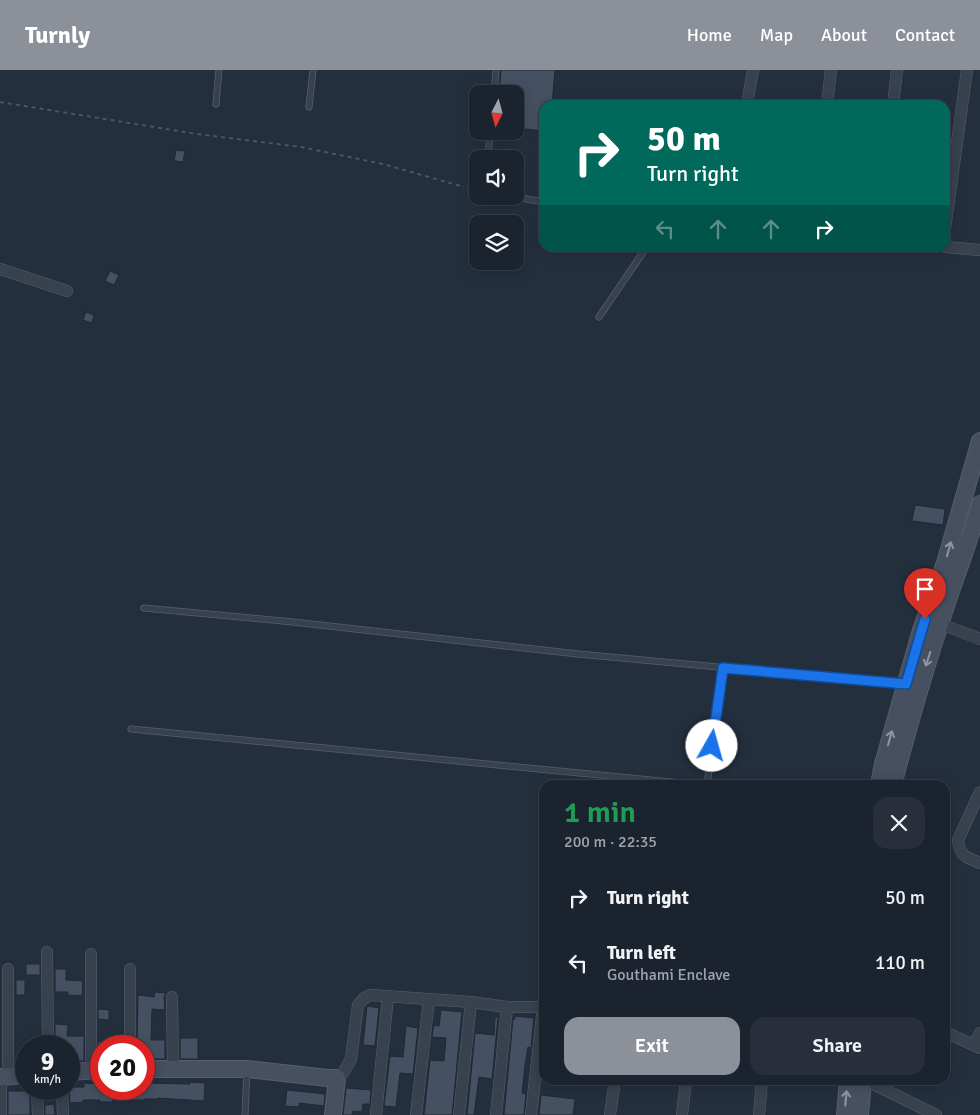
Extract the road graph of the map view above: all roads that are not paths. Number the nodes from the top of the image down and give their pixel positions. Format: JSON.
{"nodes":[{"id":1,"x":219,"y":70,"type":"edge"},
{"id":2,"x":313,"y":70,"type":"edge"},
{"id":3,"x":496,"y":70,"type":"edge"},
{"id":4,"x":753,"y":70,"type":"edge"},
{"id":5,"x":831,"y":70,"type":"edge"},
{"id":6,"x":897,"y":70,"type":"edge"},
{"id":7,"x":967,"y":70,"type":"edge"},
{"id":8,"x":495,"y":85,"type":"edge"},
{"id":9,"x":748,"y":100,"type":"edge"},
{"id":10,"x":828,"y":100,"type":"edge"},
{"id":11,"x":894,"y":100,"type":"edge"},
{"id":12,"x":216,"y":104,"type":"dead end"},
{"id":13,"x":309,"y":107,"type":"dead end"},
{"id":14,"x":950,"y":193,"type":"edge"},
{"id":15,"x":524,"y":198,"type":"edge"},
{"id":16,"x":539,"y":201,"type":"edge"},
{"id":17,"x":950,"y":247,"type":"edge"},
{"id":18,"x":980,"y":250,"type":"edge"},
{"id":19,"x":643,"y":252,"type":"edge"},
{"id":20,"x":0,"y":269,"type":"edge"},
{"id":21,"x":67,"y":291,"type":"dead end"},
{"id":22,"x":599,"y":317,"type":"dead end"},
{"id":23,"x":980,"y":441,"type":"edge"},
{"id":24,"x":979,"y":510,"type":"edge"},
{"id":25,"x":144,"y":608,"type":"dead end"},
{"id":26,"x":932,"y":621,"type":"junction"},
{"id":27,"x":980,"y":639,"type":"edge"},
{"id":28,"x":723,"y":668,"type":"junction"},
{"id":29,"x":906,"y":684,"type":"junction"},
{"id":30,"x":131,"y":730,"type":"dead end"},
{"id":31,"x":650,"y":780,"type":"edge"},
{"id":32,"x":708,"y":780,"type":"edge"},
{"id":33,"x":881,"y":780,"type":"edge"},
{"id":34,"x":894,"y":780,"type":"edge"},
{"id":35,"x":980,"y":792,"type":"edge"},
{"id":36,"x":980,"y":862,"type":"edge"},
{"id":37,"x":47,"y":952,"type":"dead end"},
{"id":38,"x":91,"y":954,"type":"dead end"},
{"id":39,"x":8,"y":968,"type":"dead end"},
{"id":40,"x":130,"y":969,"type":"dead end"},
{"id":41,"x":388,"y":996,"type":"junction"},
{"id":42,"x":172,"y":997,"type":"dead end"},
{"id":43,"x":429,"y":999,"type":"junction"},
{"id":44,"x":471,"y":1002,"type":"junction"},
{"id":45,"x":507,"y":1007,"type":"junction"},
{"id":46,"x":539,"y":1007,"type":"edge"},
{"id":47,"x":980,"y":1033,"type":"edge"},
{"id":48,"x":950,"y":1034,"type":"edge"},
{"id":49,"x":48,"y":1035,"type":"edge"},
{"id":50,"x":94,"y":1035,"type":"edge"},
{"id":51,"x":130,"y":1035,"type":"edge"},
{"id":52,"x":977,"y":1047,"type":"edge"},
{"id":53,"x":539,"y":1049,"type":"edge"},
{"id":54,"x":155,"y":1069,"type":"edge"},
{"id":55,"x":172,"y":1069,"type":"junction"},
{"id":56,"x":247,"y":1069,"type":"junction"},
{"id":57,"x":3,"y":1077,"type":"edge"},
{"id":58,"x":337,"y":1078,"type":"junction"},
{"id":59,"x":614,"y":1085,"type":"edge"},
{"id":60,"x":685,"y":1085,"type":"edge"},
{"id":61,"x":762,"y":1085,"type":"edge"},
{"id":62,"x":848,"y":1085,"type":"edge"},
{"id":63,"x":863,"y":1085,"type":"edge"},
{"id":64,"x":874,"y":1085,"type":"edge"},
{"id":65,"x":37,"y":1100,"type":"edge"},
{"id":66,"x":62,"y":1100,"type":"edge"},
{"id":67,"x":2,"y":1115,"type":"edge"},
{"id":68,"x":38,"y":1115,"type":"edge"},
{"id":69,"x":63,"y":1115,"type":"edge"},
{"id":70,"x":245,"y":1115,"type":"edge"},
{"id":71,"x":333,"y":1115,"type":"edge"},
{"id":72,"x":376,"y":1115,"type":"edge"},
{"id":73,"x":416,"y":1115,"type":"edge"},
{"id":74,"x":459,"y":1115,"type":"edge"},
{"id":75,"x":496,"y":1115,"type":"edge"},
{"id":76,"x":531,"y":1115,"type":"edge"},
{"id":77,"x":610,"y":1115,"type":"edge"},
{"id":78,"x":682,"y":1115,"type":"edge"},
{"id":79,"x":759,"y":1115,"type":"edge"},
{"id":80,"x":845,"y":1115,"type":"edge"},
{"id":81,"x":860,"y":1115,"type":"edge"},
{"id":82,"x":936,"y":1115,"type":"edge"}],
"edges":[{"from":1,"to":12,"type":"lane"},
{"from":2,"to":13,"type":"lane"},
{"from":3,"to":8,"type":"lane"},
{"from":4,"to":9,"type":"street"},
{"from":5,"to":10,"type":"street"},
{"from":6,"to":11,"type":"street"},
{"from":7,"to":14,"type":"street"},
{"from":15,"to":16,"type":"lane"},
{"from":17,"to":18,"type":"street"},
{"from":19,"to":22,"type":"lane"},
{"from":20,"to":21,"type":"street"},
{"from":26,"to":23,"type":"street","one_way":true},
{"from":24,"to":26,"type":"street"},
{"from":25,"to":28,"type":"lane"},
{"from":26,"to":27,"type":"street"},
{"from":26,"to":29,"type":"street"},
{"from":26,"to":34,"type":"street","one_way":true},
{"from":28,"to":29,"type":"lane"},
{"from":28,"to":32,"type":"lane"},
{"from":33,"to":29,"type":"street","one_way":true},
{"from":30,"to":31,"type":"lane"},
{"from":35,"to":36,"type":"street"},
{"from":37,"to":49,"type":"street"},
{"from":38,"to":50,"type":"street"},
{"from":39,"to":57,"type":"street"},
{"from":40,"to":51,"type":"street"},
{"from":41,"to":43,"type":"street"},
{"from":41,"to":58,"type":"street"},
{"from":41,"to":72,"type":"street"},
{"from":42,"to":55,"type":"street"},
{"from":43,"to":44,"type":"street"},
{"from":43,"to":73,"type":"street"},
{"from":44,"to":45,"type":"street"},
{"from":44,"to":74,"type":"street"},
{"from":45,"to":46,"type":"street"},
{"from":45,"to":75,"type":"street"},
{"from":47,"to":52,"type":"street"},
{"from":48,"to":52,"type":"street"},
{"from":53,"to":76,"type":"street"},
{"from":54,"to":55,"type":"street"},
{"from":55,"to":56,"type":"street"},
{"from":56,"to":58,"type":"street"},
{"from":56,"to":70,"type":"lane"},
{"from":57,"to":67,"type":"street"},
{"from":58,"to":71,"type":"street"},
{"from":59,"to":77,"type":"street"},
{"from":60,"to":78,"type":"street"},
{"from":61,"to":79,"type":"street"},
{"from":80,"to":62,"type":"street","one_way":true},
{"from":63,"to":81,"type":"street"},
{"from":64,"to":82,"type":"street"},
{"from":65,"to":68,"type":"street"},
{"from":66,"to":69,"type":"street"}]}
